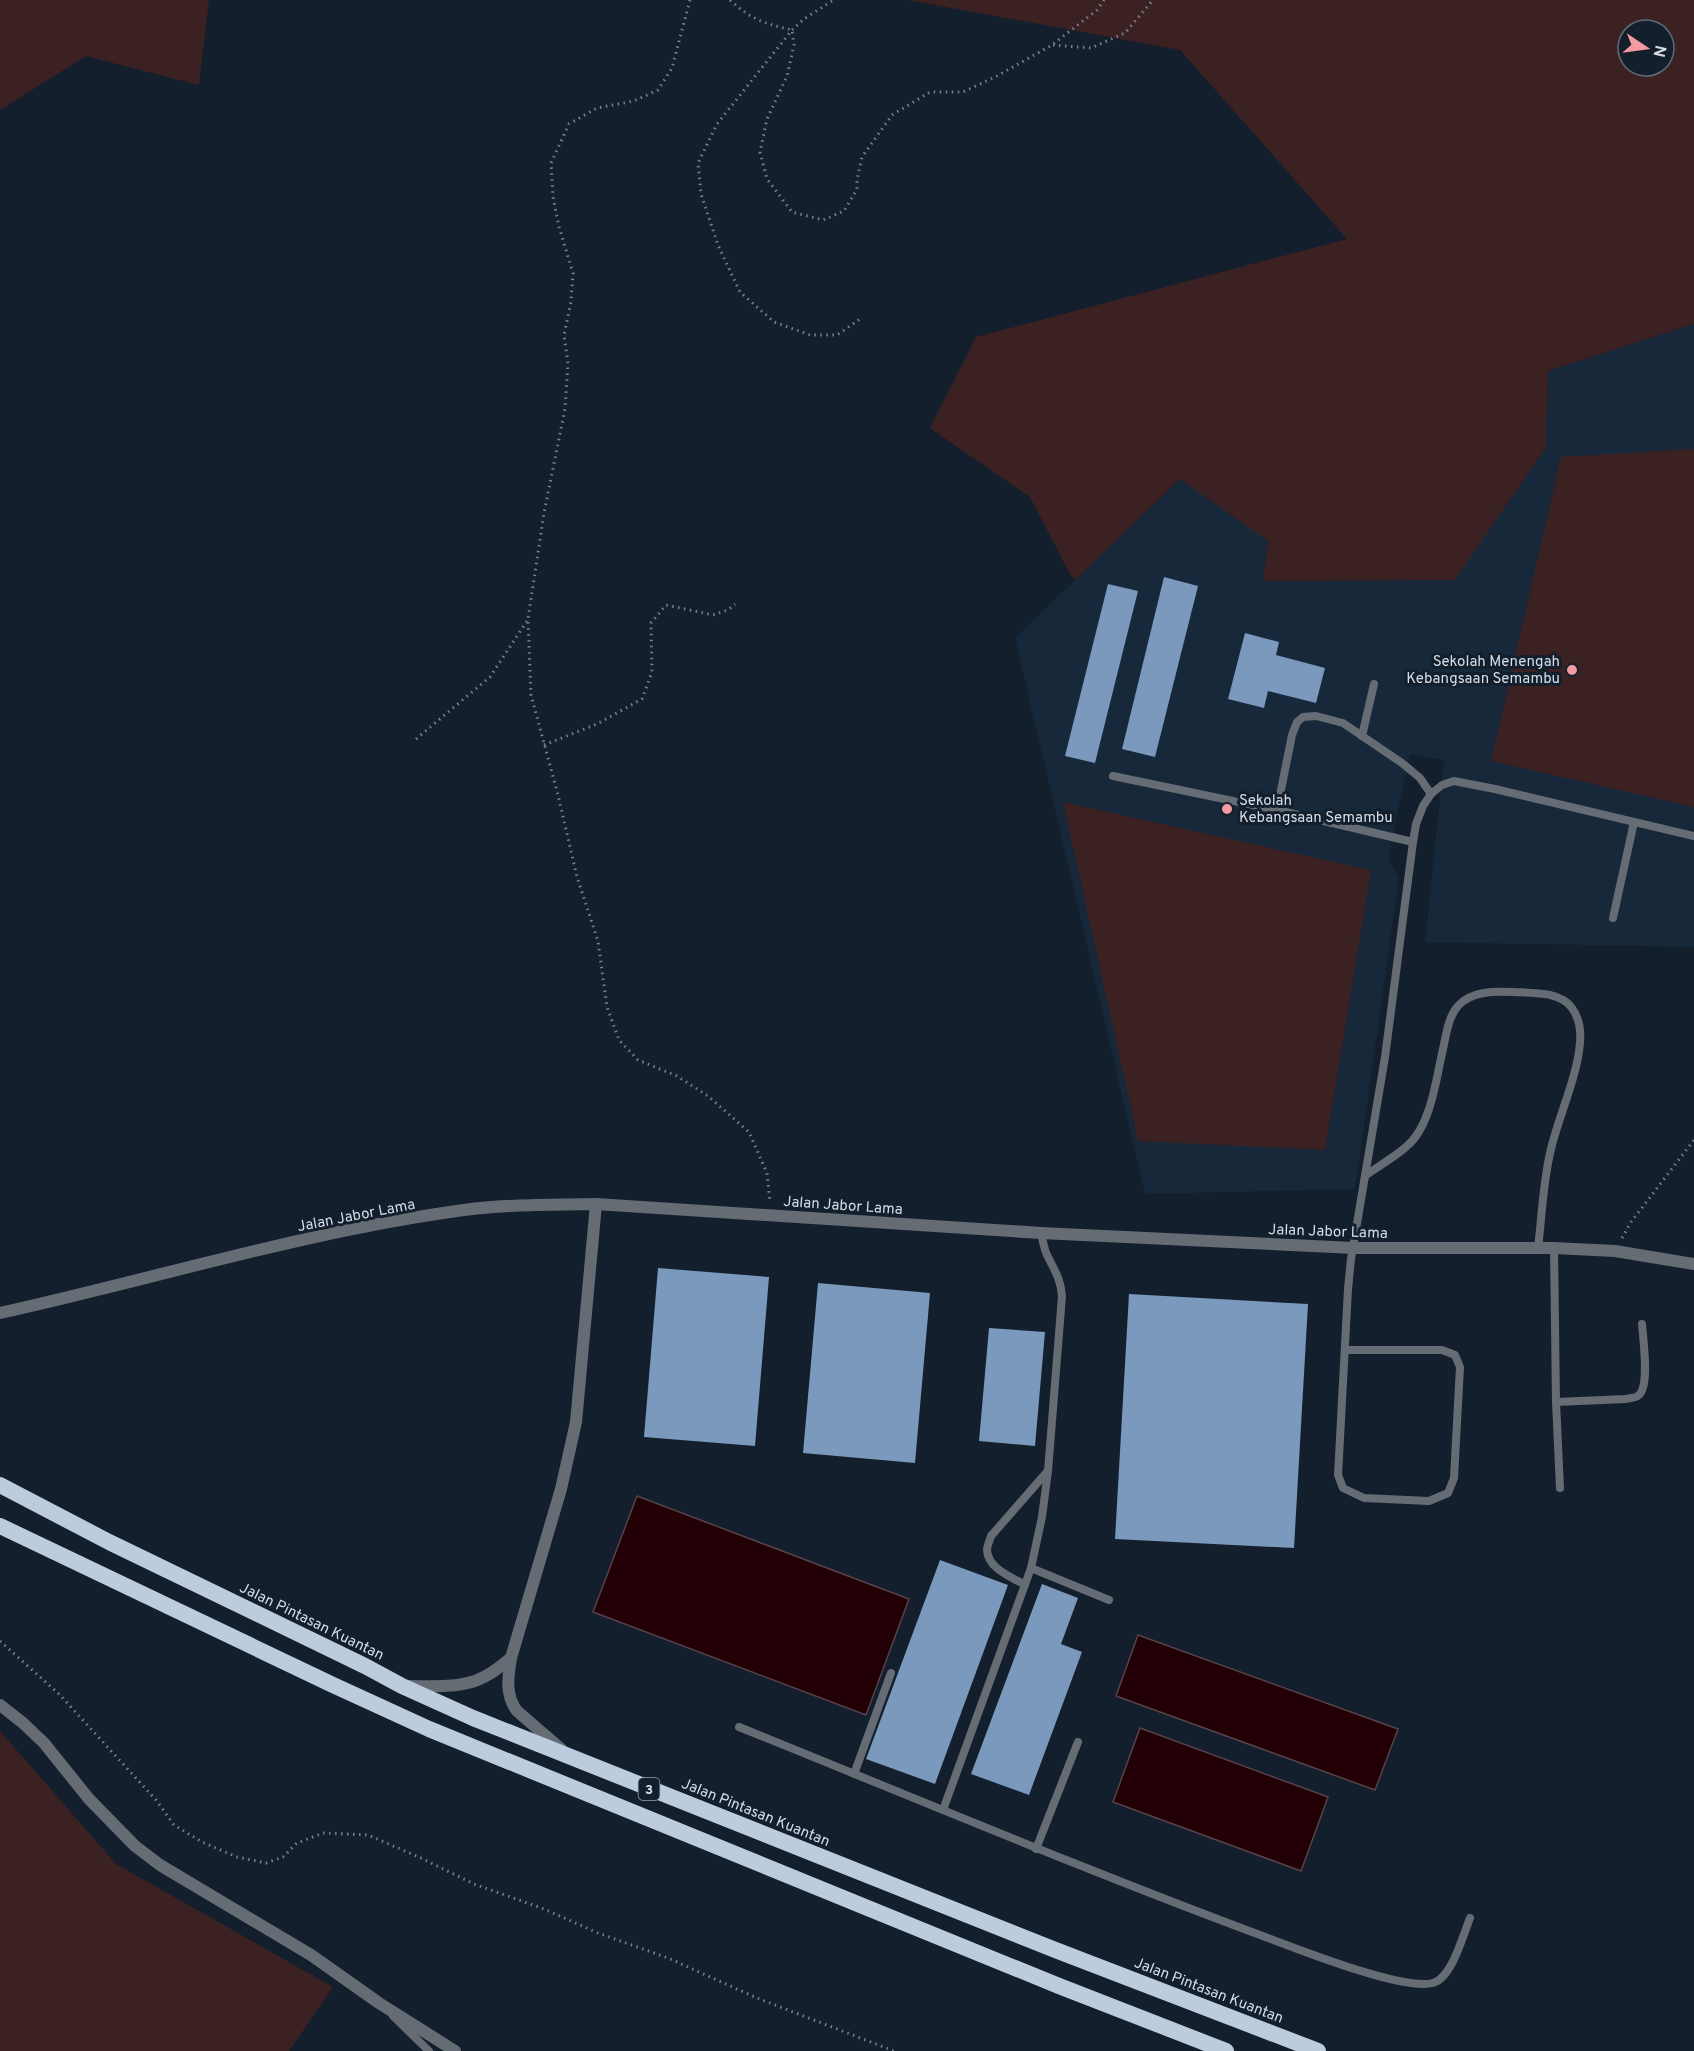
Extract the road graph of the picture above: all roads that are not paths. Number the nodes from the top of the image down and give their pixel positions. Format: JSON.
{"nodes":[{"id":1,"x":1374,"y":684,"type":"dead end"},
{"id":2,"x":1362,"y":736,"type":"junction"},
{"id":3,"x":1113,"y":776,"type":"dead end"},
{"id":4,"x":1431,"y":794,"type":"junction"},
{"id":5,"x":1277,"y":810,"type":"junction"},
{"id":6,"x":1634,"y":822,"type":"junction"},
{"id":7,"x":1694,"y":836,"type":"edge"},
{"id":8,"x":1413,"y":842,"type":"junction"},
{"id":9,"x":1613,"y":918,"type":"dead end"},
{"id":10,"x":1366,"y":1174,"type":"junction"},
{"id":11,"x":596,"y":1204,"type":"junction"},
{"id":12,"x":1041,"y":1233,"type":"junction"},
{"id":13,"x":1354,"y":1248,"type":"junction"},
{"id":14,"x":1538,"y":1248,"type":"junction"},
{"id":15,"x":1554,"y":1248,"type":"junction"},
{"id":16,"x":1694,"y":1264,"type":"edge"},
{"id":17,"x":0,"y":1312,"type":"edge"},
{"id":18,"x":1642,"y":1324,"type":"dead end"},
{"id":19,"x":1346,"y":1350,"type":"junction"},
{"id":20,"x":1556,"y":1402,"type":"junction"},
{"id":21,"x":1048,"y":1471,"type":"junction"},
{"id":22,"x":0,"y":1485,"type":"edge"},
{"id":23,"x":1560,"y":1488,"type":"dead end"},
{"id":24,"x":0,"y":1526,"type":"edge"},
{"id":25,"x":1031,"y":1568,"type":"junction"},
{"id":26,"x":1025,"y":1585,"type":"junction"},
{"id":27,"x":1109,"y":1600,"type":"dead end"},
{"id":28,"x":511,"y":1658,"type":"junction"},
{"id":29,"x":891,"y":1673,"type":"dead end"},
{"id":30,"x":402,"y":1686,"type":"junction"},
{"id":31,"x":0,"y":1705,"type":"edge"},
{"id":32,"x":738,"y":1727,"type":"dead end"},
{"id":33,"x":1078,"y":1742,"type":"dead end"},
{"id":34,"x":572,"y":1759,"type":"junction"},
{"id":35,"x":854,"y":1774,"type":"junction"},
{"id":36,"x":943,"y":1810,"type":"junction"},
{"id":37,"x":1036,"y":1849,"type":"junction"},
{"id":38,"x":1470,"y":1918,"type":"dead end"},
{"id":39,"x":379,"y":2003,"type":"junction"},
{"id":40,"x":429,"y":2051,"type":"edge"},
{"id":41,"x":454,"y":2051,"type":"edge"},
{"id":42,"x":1226,"y":2051,"type":"edge"},
{"id":43,"x":1318,"y":2051,"type":"edge"}],
"edges":[{"from":1,"to":2,"type":"lane"},
{"from":2,"to":4,"type":"lane"},
{"from":2,"to":5,"type":"lane"},
{"from":3,"to":5,"type":"lane"},
{"from":4,"to":6,"type":"lane"},
{"from":4,"to":8,"type":"lane"},
{"from":5,"to":8,"type":"lane"},
{"from":6,"to":7,"type":"lane"},
{"from":6,"to":9,"type":"lane"},
{"from":8,"to":10,"type":"lane"},
{"from":10,"to":13,"type":"lane"},
{"from":10,"to":14,"type":"lane"},
{"from":11,"to":12,"type":"street","name":"Jalan Jabor Lama"},
{"from":11,"to":17,"type":"street","name":"Jalan Jabor Lama"},
{"from":11,"to":28,"type":"street"},
{"from":12,"to":13,"type":"street","name":"Jalan Jabor Lama"},
{"from":12,"to":21,"type":"lane"},
{"from":13,"to":14,"type":"street","name":"Jalan Jabor Lama"},
{"from":13,"to":19,"type":"lane"},
{"from":14,"to":15,"type":"street","name":"Jalan Jabor Lama"},
{"from":15,"to":16,"type":"street","name":"Jalan Jabor Lama"},
{"from":15,"to":20,"type":"lane"},
{"from":18,"to":20,"type":"lane"},
{"from":19,"to":19,"type":"lane"},
{"from":20,"to":23,"type":"lane"},
{"from":21,"to":25,"type":"lane"},
{"from":21,"to":26,"type":"lane"},
{"from":22,"to":30,"type":"highway","name":"Jalan Pintasan Kuantan","number":"3"},
{"from":24,"to":42,"type":"highway","number":"3"},
{"from":25,"to":26,"type":"lane"},
{"from":25,"to":27,"type":"lane"},
{"from":26,"to":36,"type":"lane"},
{"from":28,"to":30,"type":"street"},
{"from":28,"to":34,"type":"street"},
{"from":29,"to":35,"type":"lane"},
{"from":30,"to":34,"type":"highway","name":"Jalan Pintasan Kuantan","number":"3"},
{"from":31,"to":39,"type":"street"},
{"from":32,"to":35,"type":"lane"},
{"from":33,"to":37,"type":"lane"},
{"from":34,"to":43,"type":"highway","name":"Jalan Pintasan Kuantan","number":"3"},
{"from":35,"to":36,"type":"lane"},
{"from":36,"to":37,"type":"lane"},
{"from":37,"to":38,"type":"lane"},
{"from":39,"to":40,"type":"lane"},
{"from":39,"to":41,"type":"street"}]}
